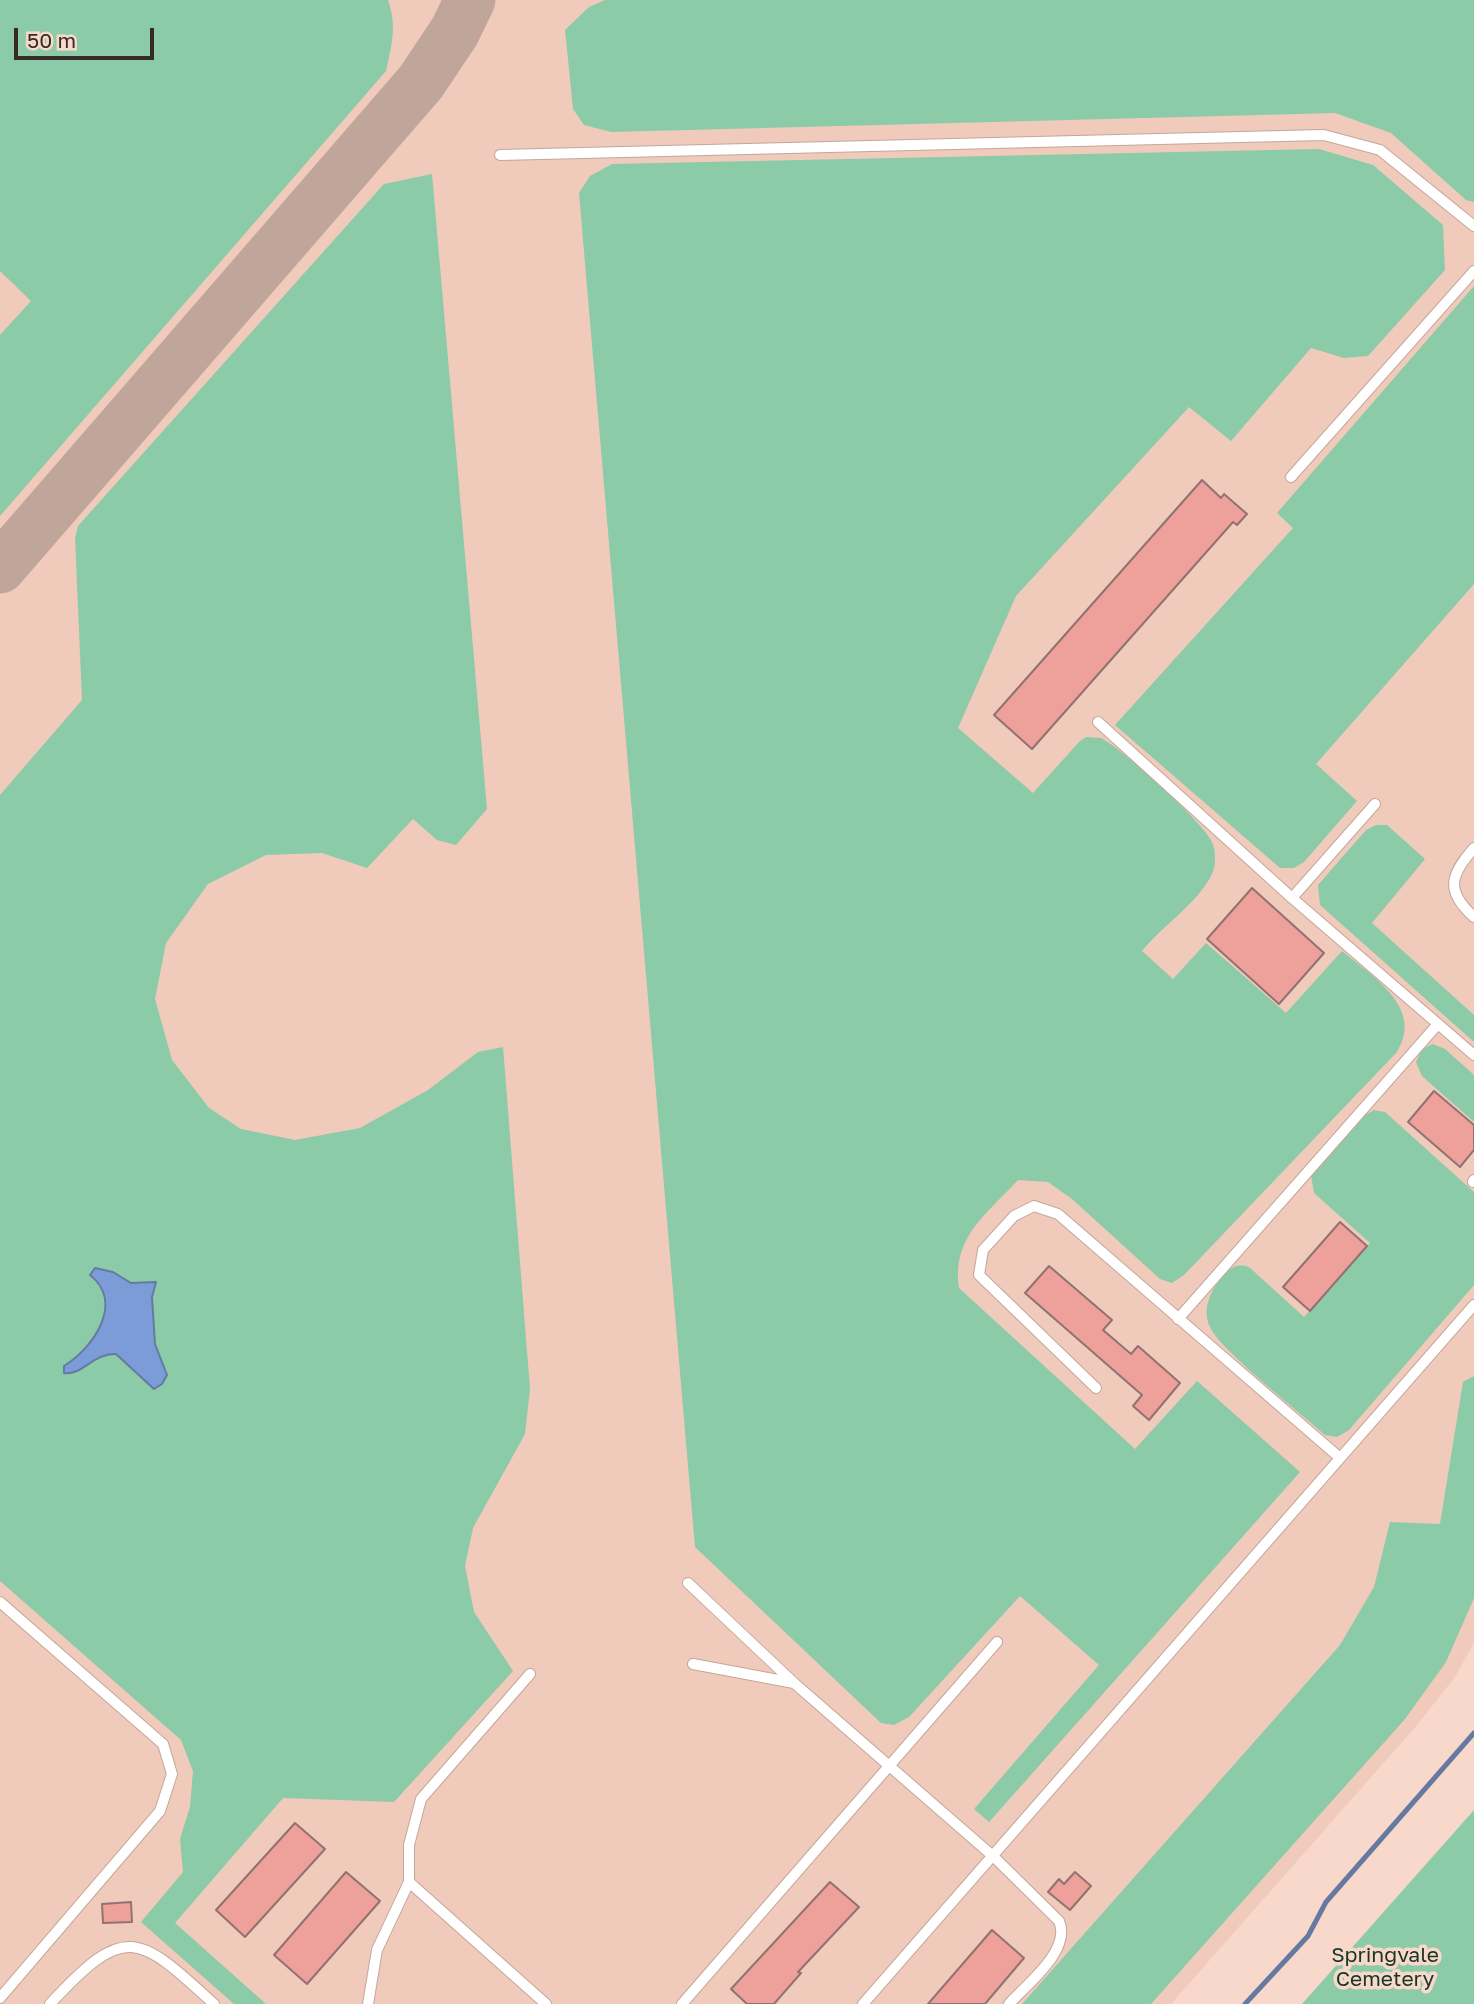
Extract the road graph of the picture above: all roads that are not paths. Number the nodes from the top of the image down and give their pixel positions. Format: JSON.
{"nodes":[{"id":1,"x":500,"y":155,"type":"dead end"},
{"id":2,"x":1474,"y":226,"type":"edge"},
{"id":3,"x":1474,"y":271,"type":"edge"},
{"id":4,"x":1291,"y":477,"type":"dead end"},
{"id":5,"x":1098,"y":722,"type":"dead end"},
{"id":6,"x":1375,"y":804,"type":"dead end"},
{"id":7,"x":1474,"y":848,"type":"edge"},
{"id":8,"x":1292,"y":898,"type":"junction"},
{"id":9,"x":1474,"y":918,"type":"edge"},
{"id":10,"x":1438,"y":1024,"type":"junction"},
{"id":11,"x":1474,"y":1055,"type":"edge"},
{"id":12,"x":1474,"y":1305,"type":"edge"},
{"id":13,"x":1178,"y":1319,"type":"junction"},
{"id":14,"x":1096,"y":1388,"type":"dead end"},
{"id":15,"x":1339,"y":1457,"type":"junction"},
{"id":16,"x":688,"y":1583,"type":"dead end"},
{"id":17,"x":1,"y":1605,"type":"edge"},
{"id":18,"x":997,"y":1642,"type":"dead end"},
{"id":19,"x":692,"y":1664,"type":"dead end"},
{"id":20,"x":530,"y":1674,"type":"dead end"},
{"id":21,"x":794,"y":1683,"type":"junction"},
{"id":22,"x":887,"y":1765,"type":"junction"},
{"id":23,"x":994,"y":1857,"type":"junction"},
{"id":24,"x":409,"y":1882,"type":"junction"},
{"id":25,"x":0,"y":1998,"type":"edge"},
{"id":26,"x":50,"y":2004,"type":"edge"},
{"id":27,"x":214,"y":2004,"type":"edge"},
{"id":28,"x":368,"y":2004,"type":"edge"},
{"id":29,"x":546,"y":2004,"type":"edge"},
{"id":30,"x":682,"y":2004,"type":"edge"},
{"id":31,"x":863,"y":2004,"type":"edge"},
{"id":32,"x":1009,"y":2004,"type":"edge"}],
"edges":[{"from":1,"to":2,"type":"lane"},
{"from":3,"to":4,"type":"lane"},
{"from":5,"to":8,"type":"lane"},
{"from":6,"to":8,"type":"lane"},
{"from":7,"to":9,"type":"lane"},
{"from":8,"to":10,"type":"lane"},
{"from":10,"to":11,"type":"lane"},
{"from":10,"to":13,"type":"lane"},
{"from":12,"to":15,"type":"lane"},
{"from":13,"to":14,"type":"lane"},
{"from":13,"to":15,"type":"lane"},
{"from":15,"to":23,"type":"lane"},
{"from":16,"to":21,"type":"lane"},
{"from":17,"to":25,"type":"lane"},
{"from":18,"to":22,"type":"lane"},
{"from":19,"to":21,"type":"lane"},
{"from":20,"to":24,"type":"lane"},
{"from":21,"to":22,"type":"lane"},
{"from":22,"to":23,"type":"lane"},
{"from":22,"to":30,"type":"lane"},
{"from":23,"to":31,"type":"lane"},
{"from":23,"to":32,"type":"lane"},
{"from":24,"to":28,"type":"lane"},
{"from":24,"to":29,"type":"lane"},
{"from":26,"to":27,"type":"lane"}]}
